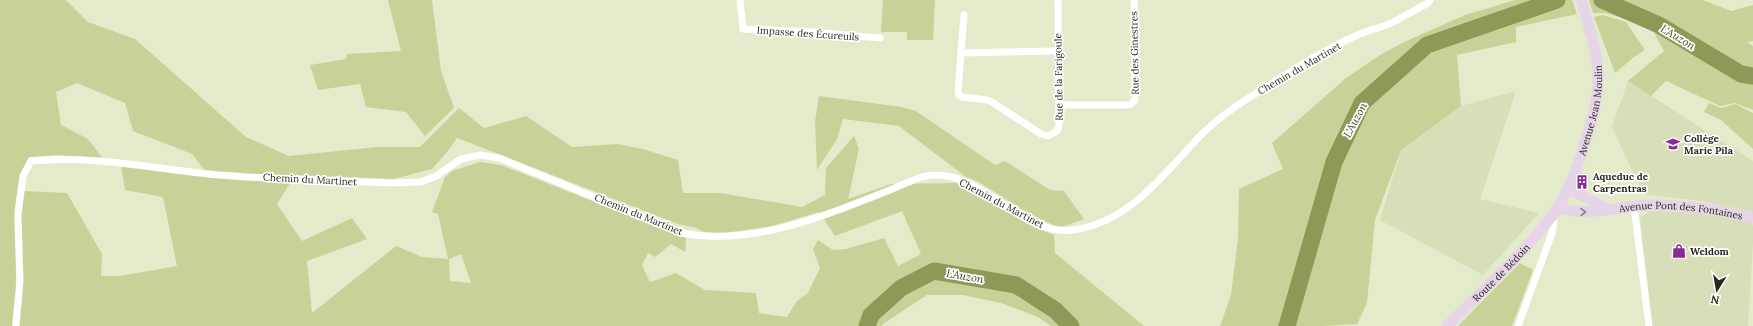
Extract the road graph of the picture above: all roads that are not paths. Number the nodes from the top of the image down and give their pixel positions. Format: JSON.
{"nodes":[{"id":1,"x":740,"y":0,"type":"edge"},
{"id":2,"x":1058,"y":0,"type":"edge"},
{"id":3,"x":1134,"y":0,"type":"edge"},
{"id":4,"x":1430,"y":0,"type":"edge"},
{"id":5,"x":1581,"y":0,"type":"edge"},
{"id":6,"x":964,"y":15,"type":"dead end"},
{"id":7,"x":880,"y":38,"type":"dead end"},
{"id":8,"x":1058,"y":51,"type":"junction"},
{"id":9,"x":961,"y":53,"type":"junction"},
{"id":10,"x":1058,"y":105,"type":"junction"},
{"id":11,"x":1568,"y":188,"type":"junction"},
{"id":12,"x":1634,"y":206,"type":"junction"},
{"id":13,"x":1608,"y":209,"type":"junction"},
{"id":14,"x":1555,"y":211,"type":"junction"},
{"id":15,"x":1753,"y":218,"type":"edge"},
{"id":16,"x":16,"y":326,"type":"edge"},
{"id":17,"x":1448,"y":326,"type":"edge"},
{"id":18,"x":1518,"y":326,"type":"edge"},
{"id":19,"x":1649,"y":326,"type":"edge"}],
"edges":[{"from":1,"to":7,"type":"street","name":"Impasse des Écureuils"},
{"from":2,"to":8,"type":"street","name":"Rue de la Farigoule"},
{"from":3,"to":10,"type":"street","name":"Rue des Ginestres"},
{"from":4,"to":16,"type":"street","name":"Chemin du Martinet"},
{"from":5,"to":11,"type":"main road","name":"Avenue Jean Moulin"},
{"from":6,"to":9,"type":"street","name":"Rue de la Farigoule"},
{"from":8,"to":9,"type":"street"},
{"from":8,"to":10,"type":"street","name":"Rue de la Farigoule"},
{"from":9,"to":10,"type":"street","name":"Rue de la Farigoule"},
{"from":11,"to":13,"type":"main road","name":"Avenue Pont des Fontaines"},
{"from":11,"to":14,"type":"main road","name":"Avenue Jean Moulin"},
{"from":12,"to":13,"type":"main road","name":"Avenue Pont des Fontaines"},
{"from":12,"to":15,"type":"main road","name":"Avenue Pont des Fontaines"},
{"from":12,"to":19,"type":"street"},
{"from":14,"to":13,"type":"main road","name":"Avenue Pont des Fontaines","one_way":true},
{"from":14,"to":17,"type":"main road","name":"Route de Bédoin"},
{"from":14,"to":18,"type":"street"}]}
